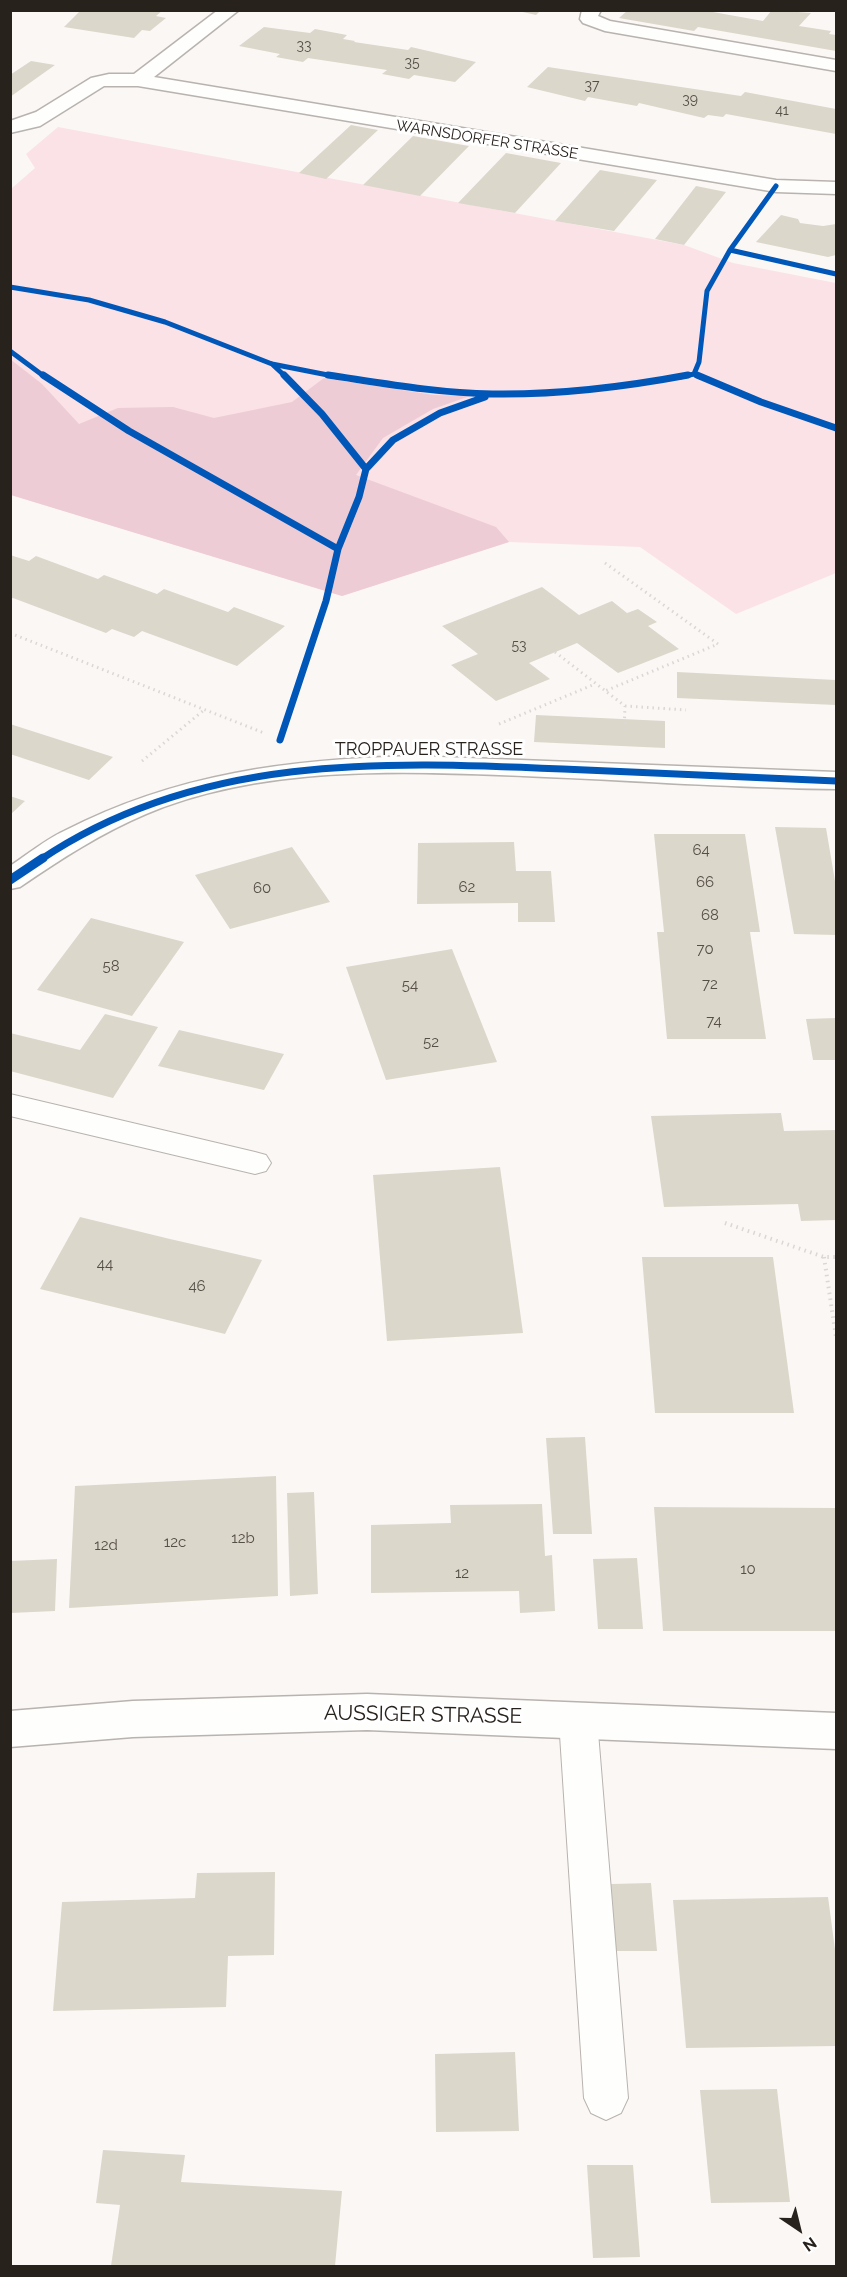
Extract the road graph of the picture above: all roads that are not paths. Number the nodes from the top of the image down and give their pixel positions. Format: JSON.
{"nodes":[{"id":1,"x":230,"y":10,"type":"edge"},
{"id":2,"x":592,"y":10,"type":"edge"},
{"id":3,"x":837,"y":66,"type":"edge"},
{"id":4,"x":138,"y":80,"type":"junction"},
{"id":5,"x":10,"y":127,"type":"edge"},
{"id":6,"x":837,"y":188,"type":"edge"},
{"id":7,"x":837,"y":781,"type":"edge"},
{"id":8,"x":10,"y":880,"type":"edge"},
{"id":9,"x":10,"y":1105,"type":"edge"},
{"id":10,"x":255,"y":1163,"type":"dead end"},
{"id":11,"x":578,"y":1720,"type":"junction"},
{"id":12,"x":10,"y":1729,"type":"edge"},
{"id":13,"x":837,"y":1731,"type":"edge"},
{"id":14,"x":606,"y":2098,"type":"dead end"}],
"edges":[{"from":1,"to":4,"type":"street"},
{"from":2,"to":3,"type":"street"},
{"from":4,"to":5,"type":"street","name":"WARNSDORFER STRASSE"},
{"from":4,"to":6,"type":"street","name":"WARNSDORFER STRASSE"},
{"from":7,"to":8,"type":"street","name":"TROPPAUER STRASSE"},
{"from":9,"to":10,"type":"lane"},
{"from":11,"to":12,"type":"street","name":"AUSSIGER STRASSE"},
{"from":11,"to":13,"type":"street","name":"AUSSIGER STRASSE"},
{"from":11,"to":14,"type":"lane"}]}
